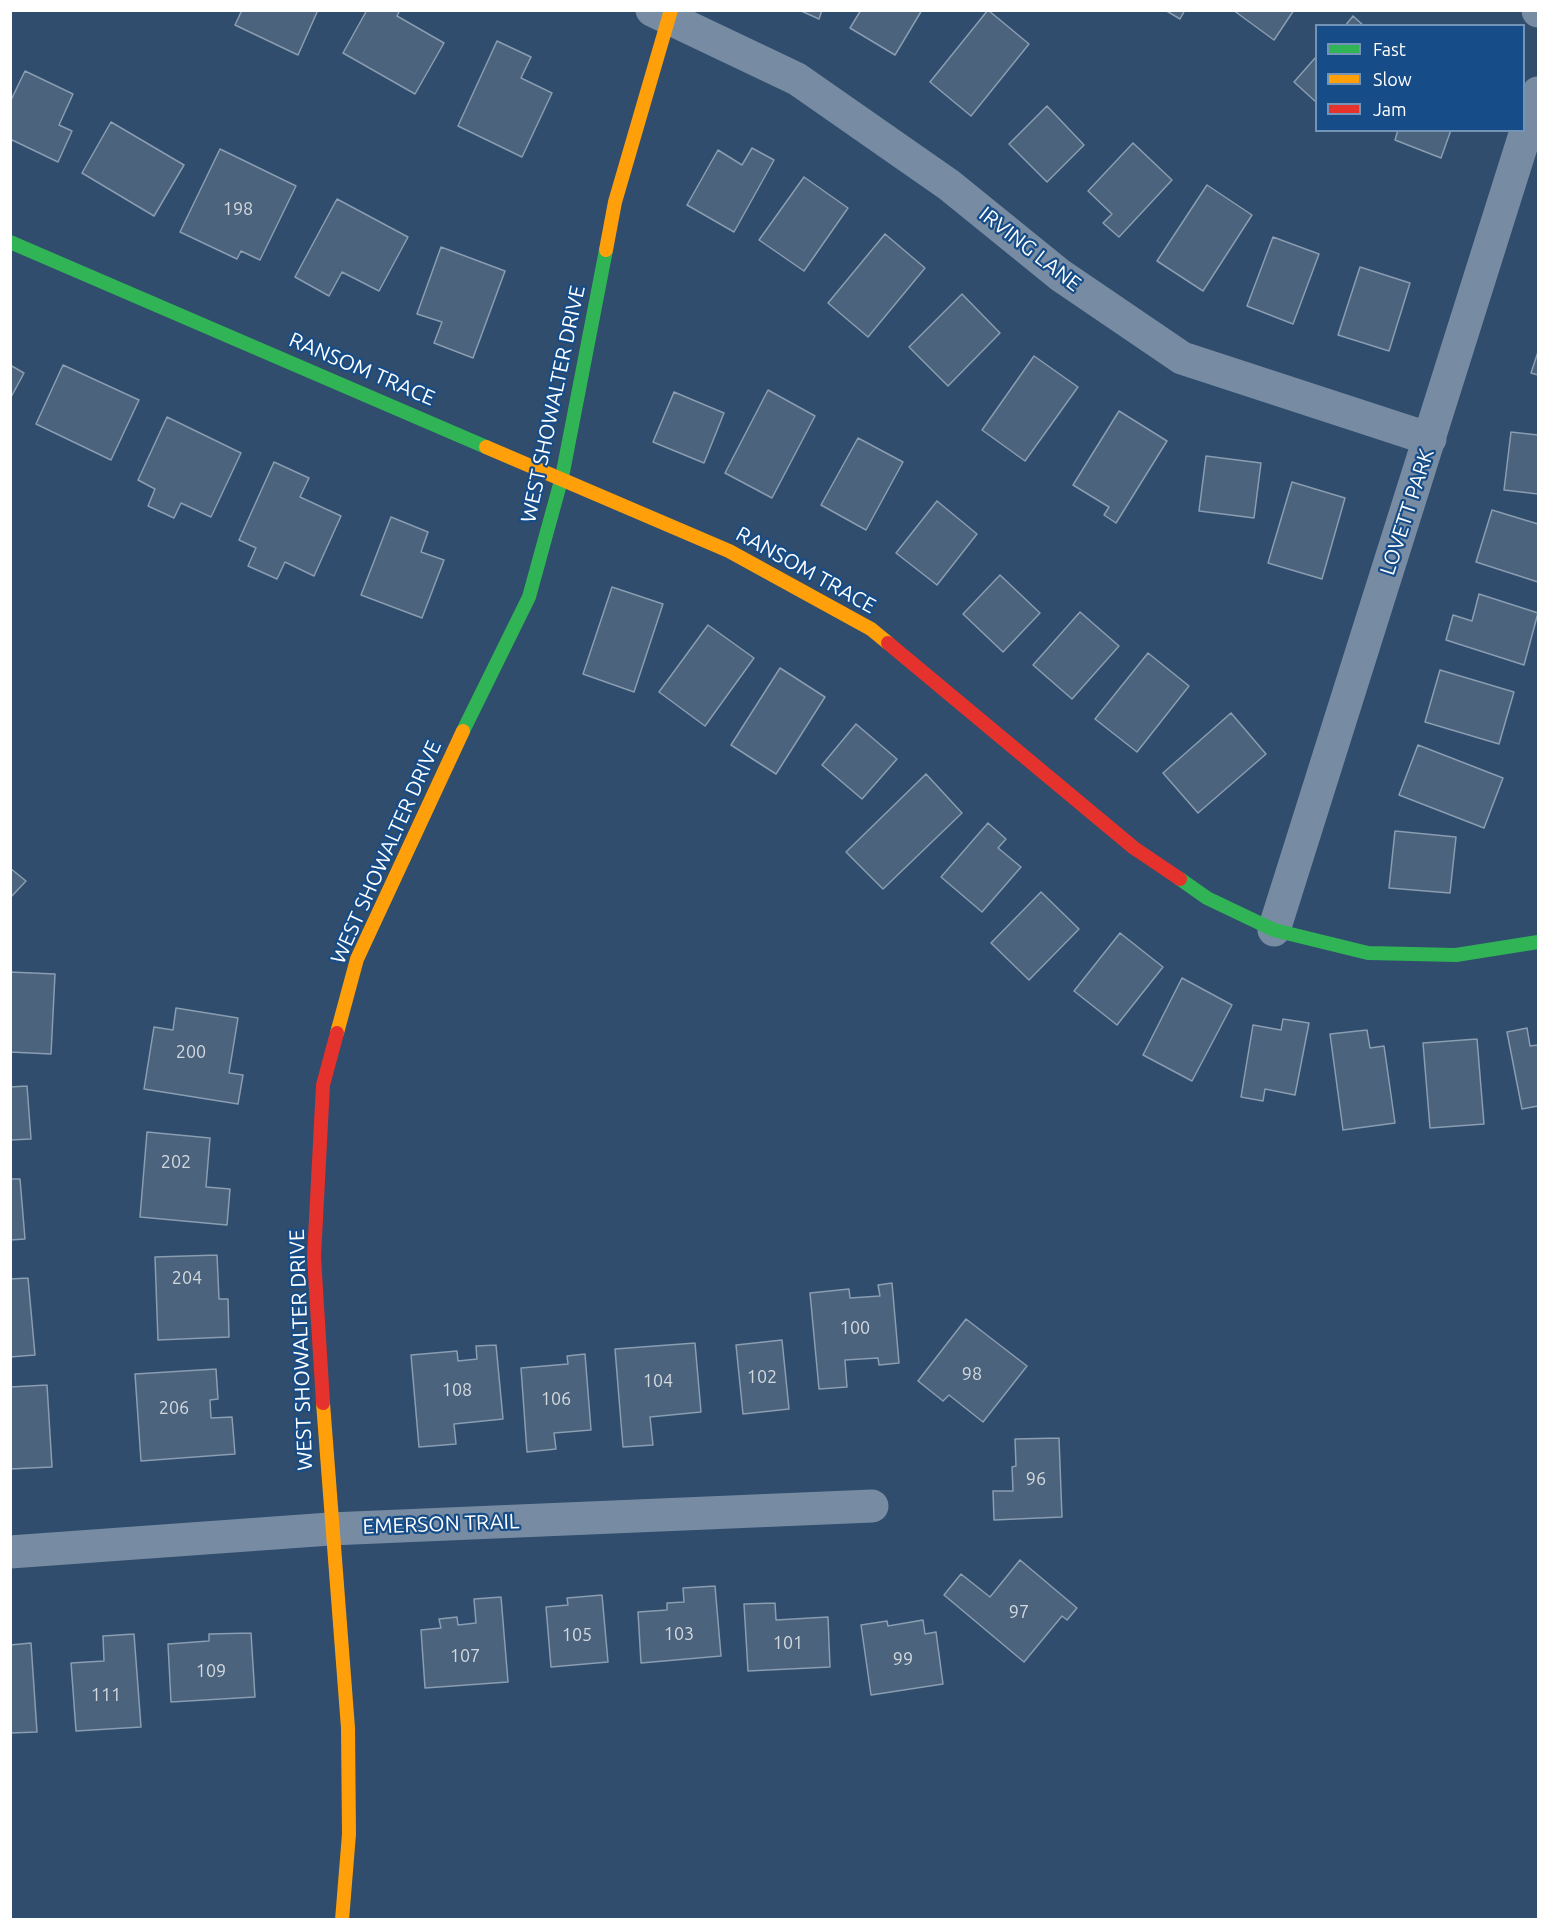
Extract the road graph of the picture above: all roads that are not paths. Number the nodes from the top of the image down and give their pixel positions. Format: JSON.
{"nodes":[{"id":1,"x":664,"y":13,"type":"edge"},
{"id":2,"x":1539,"y":93,"type":"edge"},
{"id":3,"x":10,"y":242,"type":"edge"},
{"id":4,"x":1430,"y":439,"type":"junction"},
{"id":5,"x":562,"y":477,"type":"junction"},
{"id":6,"x":1274,"y":930,"type":"junction"},
{"id":7,"x":1539,"y":942,"type":"edge"},
{"id":8,"x":872,"y":1506,"type":"dead end"},
{"id":9,"x":330,"y":1529,"type":"junction"},
{"id":10,"x":10,"y":1552,"type":"edge"},
{"id":11,"x":342,"y":1920,"type":"edge"}],
"edges":[{"from":1,"to":4,"type":"street","name":"IRVING LANE"},
{"from":1,"to":5,"type":"street","name":"WEST SHOWALTER DRIVE"},
{"from":2,"to":4,"type":"street","name":"LOVETT PARK"},
{"from":3,"to":5,"type":"street","name":"RANSOM TRACE"},
{"from":4,"to":6,"type":"street","name":"LOVETT PARK"},
{"from":5,"to":6,"type":"street","name":"RANSOM TRACE"},
{"from":5,"to":9,"type":"street","name":"WEST SHOWALTER DRIVE"},
{"from":6,"to":7,"type":"street","name":"RANSOM TRACE"},
{"from":8,"to":9,"type":"street","name":"EMERSON TRAIL"},
{"from":9,"to":10,"type":"street","name":"EMERSON TRAIL"},
{"from":9,"to":11,"type":"street","name":"WEST SHOWALTER DRIVE"}]}
